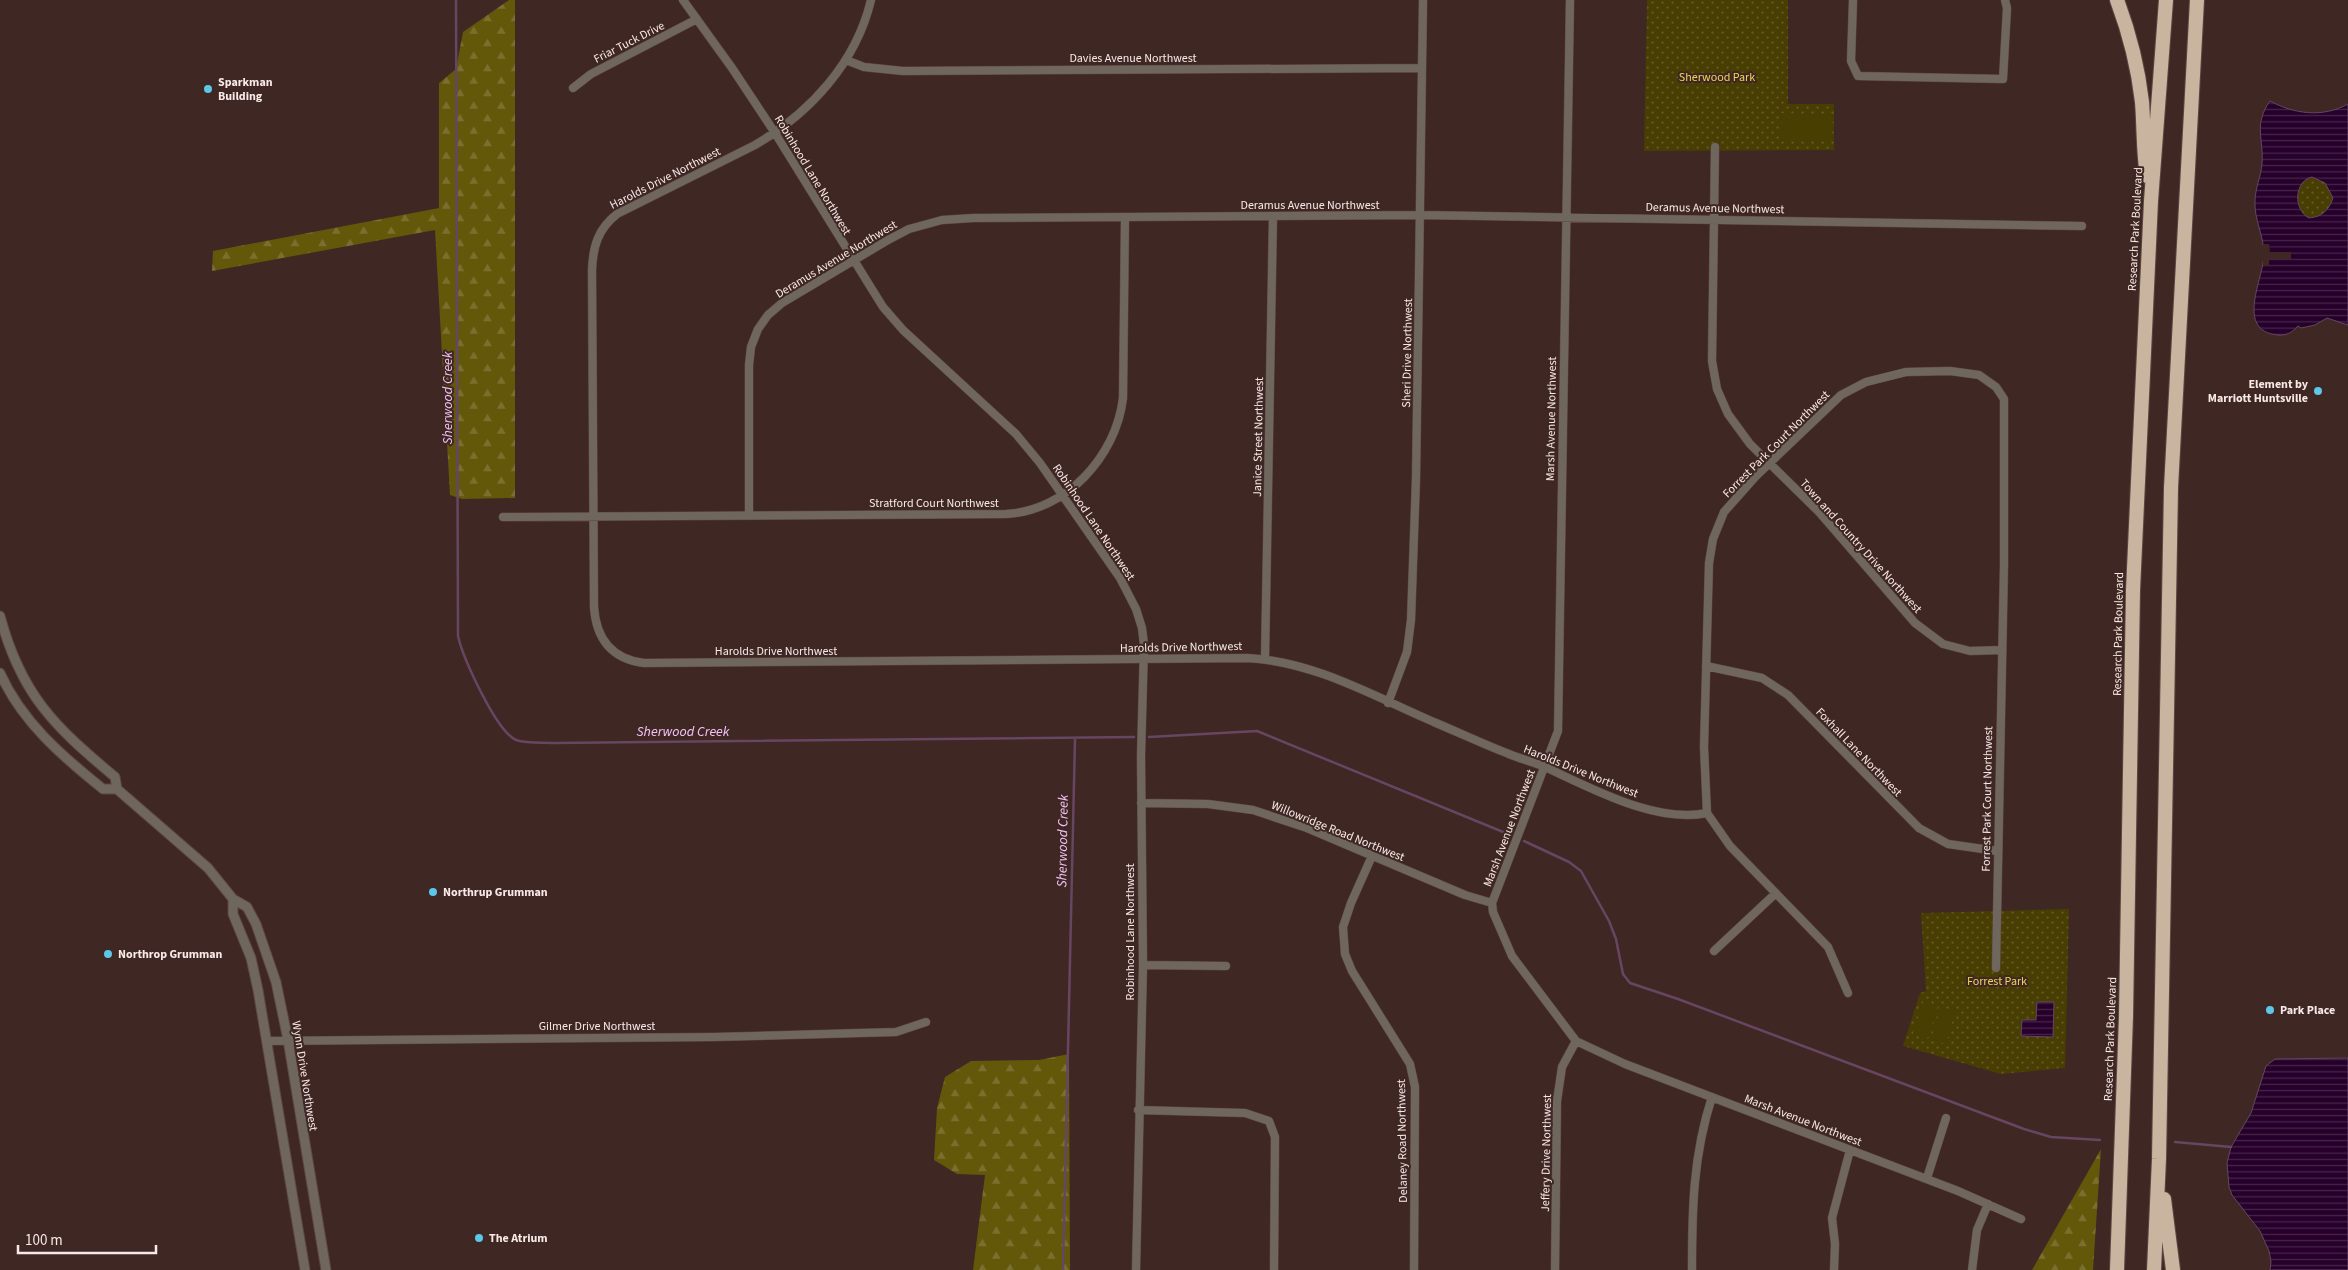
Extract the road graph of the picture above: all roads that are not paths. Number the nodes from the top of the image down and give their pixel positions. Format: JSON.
{"nodes":[{"id":1,"x":683,"y":0,"type":"edge"},
{"id":2,"x":871,"y":0,"type":"edge"},
{"id":3,"x":1423,"y":0,"type":"edge"},
{"id":4,"x":1570,"y":0,"type":"edge"},
{"id":5,"x":1854,"y":0,"type":"edge"},
{"id":6,"x":2005,"y":0,"type":"edge"},
{"id":7,"x":2117,"y":0,"type":"edge"},
{"id":8,"x":2166,"y":0,"type":"edge"},
{"id":9,"x":2197,"y":0,"type":"edge"},
{"id":10,"x":697,"y":19,"type":"junction"},
{"id":11,"x":846,"y":60,"type":"junction"},
{"id":12,"x":1422,"y":68,"type":"junction"},
{"id":13,"x":573,"y":88,"type":"dead end"},
{"id":14,"x":775,"y":133,"type":"junction"},
{"id":15,"x":1715,"y":147,"type":"dead end"},
{"id":16,"x":2151,"y":201,"type":"junction"},
{"id":17,"x":1420,"y":215,"type":"junction"},
{"id":18,"x":1273,"y":216,"type":"junction"},
{"id":19,"x":1125,"y":217,"type":"junction"},
{"id":20,"x":1566,"y":218,"type":"junction"},
{"id":21,"x":1713,"y":220,"type":"junction"},
{"id":22,"x":2082,"y":226,"type":"dead end"},
{"id":23,"x":853,"y":261,"type":"junction"},
{"id":24,"x":1769,"y":463,"type":"junction"},
{"id":25,"x":1062,"y":495,"type":"junction"},
{"id":26,"x":748,"y":515,"type":"junction"},
{"id":27,"x":594,"y":516,"type":"junction"},
{"id":28,"x":503,"y":517,"type":"dead end"},
{"id":29,"x":0,"y":616,"type":"edge"},
{"id":30,"x":2002,"y":650,"type":"junction"},
{"id":31,"x":1144,"y":659,"type":"junction"},
{"id":32,"x":1265,"y":659,"type":"junction"},
{"id":33,"x":1706,"y":666,"type":"junction"},
{"id":34,"x":0,"y":674,"type":"edge"},
{"id":35,"x":1388,"y":702,"type":"junction"},
{"id":36,"x":1545,"y":767,"type":"junction"},
{"id":37,"x":117,"y":789,"type":"junction"},
{"id":38,"x":1141,"y":803,"type":"junction"},
{"id":39,"x":1707,"y":812,"type":"junction"},
{"id":40,"x":1997,"y":850,"type":"junction"},
{"id":41,"x":1372,"y":856,"type":"junction"},
{"id":42,"x":1776,"y":893,"type":"junction"},
{"id":43,"x":233,"y":899,"type":"junction"},
{"id":44,"x":1492,"y":903,"type":"junction"},
{"id":45,"x":1714,"y":950,"type":"dead end"},
{"id":46,"x":1143,"y":965,"type":"junction"},
{"id":47,"x":1226,"y":966,"type":"dead end"},
{"id":48,"x":1996,"y":968,"type":"dead end"},
{"id":49,"x":1848,"y":993,"type":"dead end"},
{"id":50,"x":926,"y":1022,"type":"dead end"},
{"id":51,"x":267,"y":1040,"type":"junction"},
{"id":52,"x":288,"y":1040,"type":"junction"},
{"id":53,"x":1576,"y":1041,"type":"junction"},
{"id":54,"x":1712,"y":1097,"type":"junction"},
{"id":55,"x":1138,"y":1110,"type":"junction"},
{"id":56,"x":1946,"y":1118,"type":"dead end"},
{"id":57,"x":1850,"y":1150,"type":"junction"},
{"id":58,"x":2159,"y":1158,"type":"junction"},
{"id":59,"x":1927,"y":1178,"type":"junction"},
{"id":60,"x":1988,"y":1204,"type":"junction"},
{"id":61,"x":2021,"y":1219,"type":"dead end"},
{"id":62,"x":305,"y":1270,"type":"edge"},
{"id":63,"x":326,"y":1270,"type":"edge"},
{"id":64,"x":1136,"y":1270,"type":"edge"},
{"id":65,"x":1274,"y":1270,"type":"edge"},
{"id":66,"x":1414,"y":1270,"type":"edge"},
{"id":67,"x":1555,"y":1270,"type":"edge"},
{"id":68,"x":1692,"y":1270,"type":"edge"},
{"id":69,"x":1834,"y":1270,"type":"edge"},
{"id":70,"x":1972,"y":1270,"type":"edge"},
{"id":71,"x":2117,"y":1270,"type":"edge"},
{"id":72,"x":2154,"y":1270,"type":"edge"},
{"id":73,"x":2173,"y":1270,"type":"edge"}],
"edges":[{"from":1,"to":10,"type":"street","name":"Robinhood Lane Northwest"},
{"from":2,"to":11,"type":"street","name":"Harolds Drive Northwest"},
{"from":3,"to":12,"type":"street","name":"Sheri Drive Northwest"},
{"from":4,"to":20,"type":"street","name":"Marsh Avenue Northwest"},
{"from":5,"to":6,"type":"street"},
{"from":7,"to":16,"type":"highway"},
{"from":8,"to":16,"type":"highway","name":"Research Park Boulevard"},
{"from":9,"to":58,"type":"highway"},
{"from":10,"to":13,"type":"street","name":"Friar Tuck Drive"},
{"from":10,"to":14,"type":"street","name":"Robinhood Lane Northwest"},
{"from":11,"to":12,"type":"street","name":"Davies Avenue Northwest"},
{"from":11,"to":14,"type":"street","name":"Harolds Drive Northwest"},
{"from":12,"to":17,"type":"street","name":"Sheri Drive Northwest"},
{"from":14,"to":23,"type":"street","name":"Robinhood Lane Northwest"},
{"from":14,"to":27,"type":"street","name":"Harolds Drive Northwest"},
{"from":15,"to":21,"type":"street","name":"Town and Country Drive Northwest"},
{"from":16,"to":71,"type":"highway","name":"Research Park Boulevard"},
{"from":17,"to":18,"type":"street","name":"Deramus Avenue Northwest"},
{"from":17,"to":20,"type":"street","name":"Deramus Avenue Northwest"},
{"from":17,"to":35,"type":"street","name":"Sheri Drive Northwest"},
{"from":18,"to":19,"type":"street","name":"Deramus Avenue Northwest"},
{"from":18,"to":32,"type":"street","name":"Janice Street Northwest"},
{"from":19,"to":23,"type":"street","name":"Deramus Avenue Northwest"},
{"from":19,"to":25,"type":"street","name":"Stratford Court Northwest"},
{"from":20,"to":21,"type":"street","name":"Deramus Avenue Northwest"},
{"from":20,"to":36,"type":"street","name":"Marsh Avenue Northwest"},
{"from":21,"to":22,"type":"street","name":"Deramus Avenue Northwest"},
{"from":21,"to":24,"type":"street","name":"Town and Country Drive Northwest"},
{"from":23,"to":25,"type":"street","name":"Robinhood Lane Northwest"},
{"from":23,"to":26,"type":"street","name":"Deramus Avenue Northwest"},
{"from":24,"to":30,"type":"street","name":"Town and Country Drive Northwest"},
{"from":24,"to":30,"type":"street","name":"Forrest Park Court Northwest"},
{"from":24,"to":33,"type":"street","name":"Forrest Park Court Northwest"},
{"from":25,"to":26,"type":"street","name":"Stratford Court Northwest"},
{"from":25,"to":31,"type":"street","name":"Robinhood Lane Northwest"},
{"from":26,"to":27,"type":"street","name":"Stratford Court Northwest"},
{"from":27,"to":28,"type":"street","name":"Stratford Court Northwest"},
{"from":27,"to":31,"type":"street","name":"Harolds Drive Northwest"},
{"from":29,"to":37,"type":"street","name":"Wynn Drive Northwest"},
{"from":30,"to":40,"type":"street","name":"Forrest Park Court Northwest"},
{"from":31,"to":32,"type":"street","name":"Harolds Drive Northwest"},
{"from":31,"to":38,"type":"street","name":"Robinhood Lane Northwest"},
{"from":32,"to":35,"type":"street","name":"Harolds Drive Northwest"},
{"from":33,"to":39,"type":"street","name":"Forrest Park Court Northwest"},
{"from":33,"to":40,"type":"street","name":"Foxhall Lane Northwest"},
{"from":34,"to":37,"type":"street","name":"Wynn Drive Northwest"},
{"from":35,"to":36,"type":"street","name":"Harolds Drive Northwest"},
{"from":36,"to":39,"type":"street","name":"Harolds Drive Northwest"},
{"from":36,"to":44,"type":"street","name":"Marsh Avenue Northwest"},
{"from":37,"to":43,"type":"street","name":"Wynn Drive Northwest"},
{"from":38,"to":41,"type":"street","name":"Willowridge Road Northwest"},
{"from":38,"to":46,"type":"street","name":"Robinhood Lane Northwest"},
{"from":39,"to":42,"type":"street"},
{"from":40,"to":48,"type":"street","name":"Forrest Park Court Northwest"},
{"from":41,"to":44,"type":"street","name":"Willowridge Road Northwest"},
{"from":41,"to":66,"type":"street","name":"Delaney Road Northwest"},
{"from":42,"to":45,"type":"street"},
{"from":42,"to":49,"type":"street"},
{"from":43,"to":51,"type":"street"},
{"from":43,"to":52,"type":"street","name":"Wynn Drive Northwest"},
{"from":44,"to":53,"type":"street","name":"Marsh Avenue Northwest"},
{"from":46,"to":47,"type":"street"},
{"from":46,"to":55,"type":"street","name":"Robinhood Lane Northwest"},
{"from":50,"to":52,"type":"street","name":"Gilmer Drive Northwest"},
{"from":51,"to":52,"type":"street","name":"Gilmer Drive Northwest"},
{"from":51,"to":62,"type":"street"},
{"from":52,"to":63,"type":"street","name":"Wynn Drive Northwest"},
{"from":53,"to":54,"type":"street","name":"Marsh Avenue Northwest"},
{"from":53,"to":67,"type":"street","name":"Jeffery Drive Northwest"},
{"from":54,"to":57,"type":"street","name":"Marsh Avenue Northwest"},
{"from":54,"to":68,"type":"street"},
{"from":55,"to":64,"type":"street","name":"Robinhood Lane Northwest"},
{"from":55,"to":65,"type":"street"},
{"from":56,"to":59,"type":"street"},
{"from":57,"to":59,"type":"street","name":"Marsh Avenue Northwest"},
{"from":57,"to":69,"type":"street"},
{"from":58,"to":72,"type":"highway"},
{"from":58,"to":73,"type":"highway"},
{"from":59,"to":60,"type":"street","name":"Marsh Avenue Northwest"},
{"from":60,"to":61,"type":"street","name":"Marsh Avenue Northwest"},
{"from":60,"to":70,"type":"street"}]}
